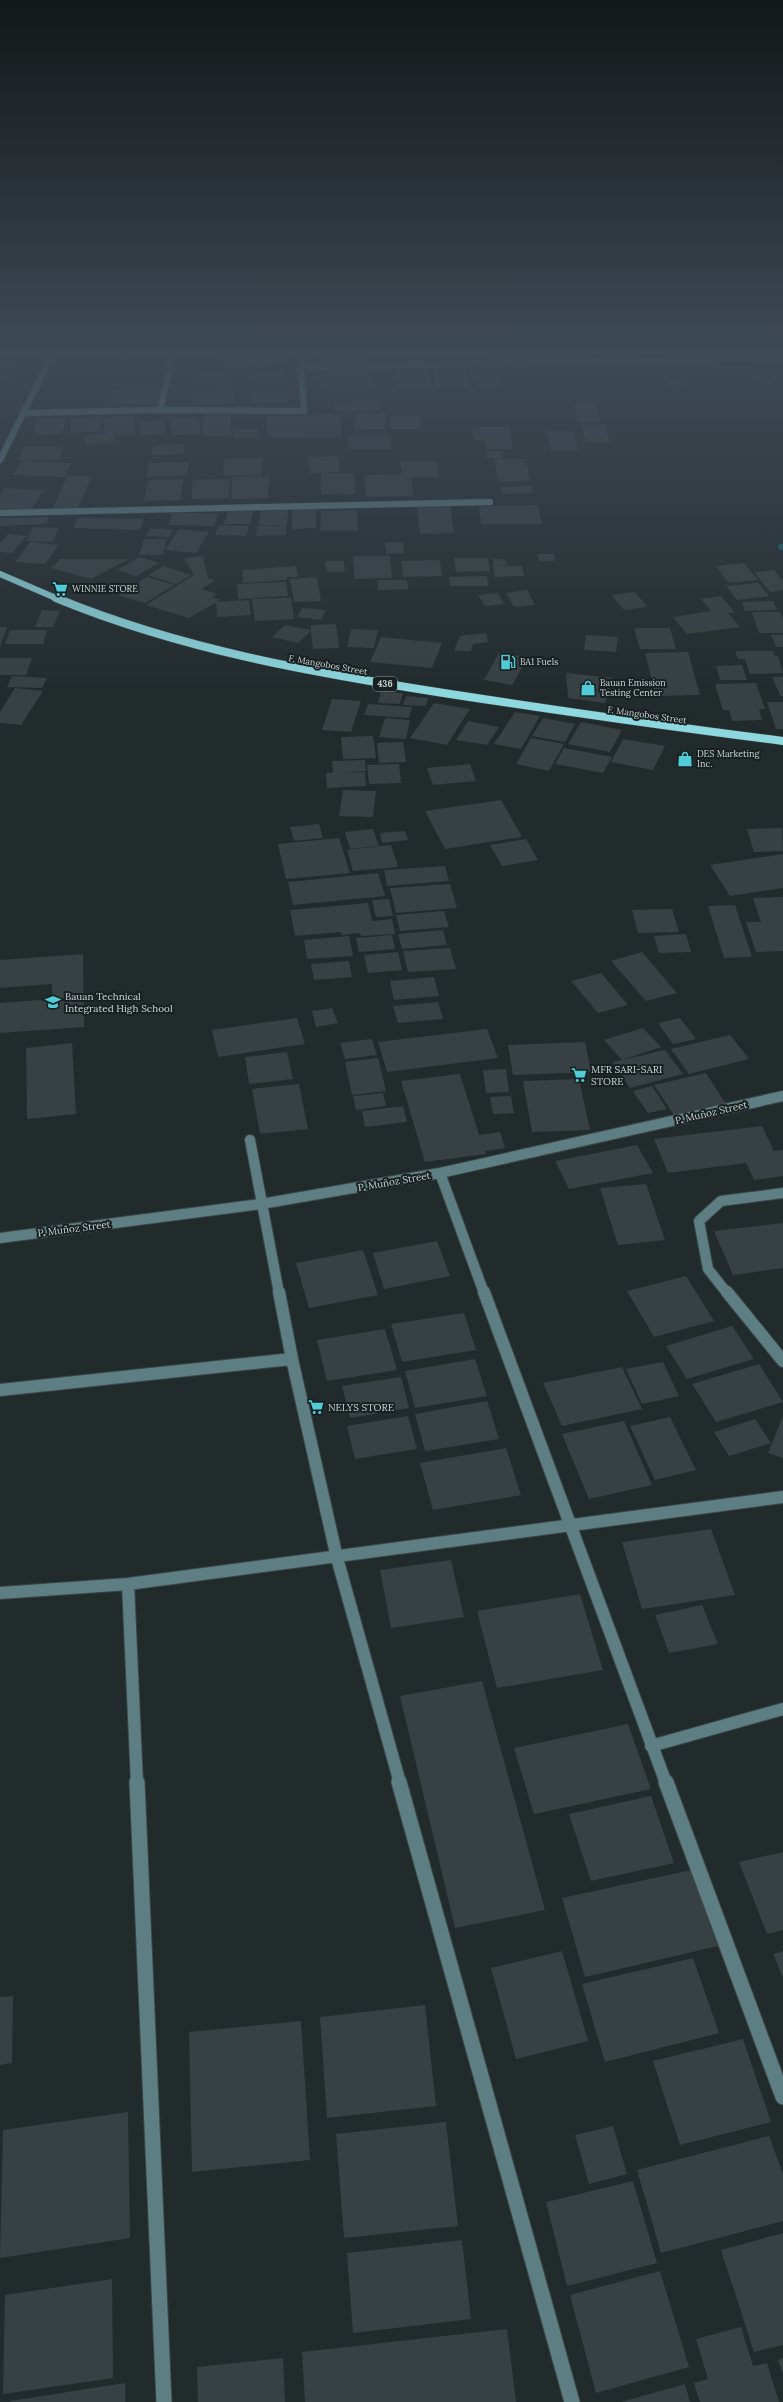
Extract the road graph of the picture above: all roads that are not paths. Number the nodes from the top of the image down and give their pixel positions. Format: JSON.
{"nodes":[{"id":1,"x":490,"y":502,"type":"dead end"},
{"id":2,"x":0,"y":513,"type":"edge"},
{"id":3,"x":0,"y":574,"type":"edge"},
{"id":4,"x":783,"y":741,"type":"edge"},
{"id":5,"x":783,"y":1096,"type":"edge"},
{"id":6,"x":250,"y":1140,"type":"dead end"},
{"id":7,"x":440,"y":1173,"type":"junction"},
{"id":8,"x":783,"y":1193,"type":"edge"},
{"id":9,"x":261,"y":1204,"type":"junction"},
{"id":10,"x":0,"y":1238,"type":"edge"},
{"id":11,"x":292,"y":1359,"type":"junction"},
{"id":12,"x":783,"y":1361,"type":"edge"},
{"id":13,"x":0,"y":1390,"type":"edge"},
{"id":14,"x":783,"y":1497,"type":"edge"},
{"id":15,"x":571,"y":1524,"type":"junction"},
{"id":16,"x":336,"y":1558,"type":"junction"},
{"id":17,"x":128,"y":1584,"type":"junction"},
{"id":18,"x":0,"y":1593,"type":"edge"},
{"id":19,"x":783,"y":1709,"type":"edge"},
{"id":20,"x":651,"y":1746,"type":"junction"},
{"id":21,"x":783,"y":2097,"type":"edge"},
{"id":22,"x":164,"y":2402,"type":"edge"},
{"id":23,"x":572,"y":2402,"type":"edge"}],
"edges":[{"from":1,"to":2,"type":"street"},
{"from":3,"to":4,"type":"main road","name":"F. Mangobos Street","number":"436"},
{"from":5,"to":7,"type":"street","name":"P. Muñoz Street"},
{"from":6,"to":9,"type":"street"},
{"from":7,"to":9,"type":"street","name":"P. Muñoz Street"},
{"from":7,"to":15,"type":"street"},
{"from":8,"to":12,"type":"street"},
{"from":9,"to":10,"type":"street","name":"P. Muñoz Street"},
{"from":9,"to":11,"type":"street"},
{"from":11,"to":13,"type":"street"},
{"from":11,"to":16,"type":"street"},
{"from":14,"to":15,"type":"street"},
{"from":15,"to":16,"type":"street"},
{"from":15,"to":20,"type":"street"},
{"from":16,"to":17,"type":"street"},
{"from":16,"to":23,"type":"street"},
{"from":17,"to":18,"type":"street"},
{"from":17,"to":22,"type":"street"},
{"from":19,"to":20,"type":"street"},
{"from":20,"to":21,"type":"street"}]}
